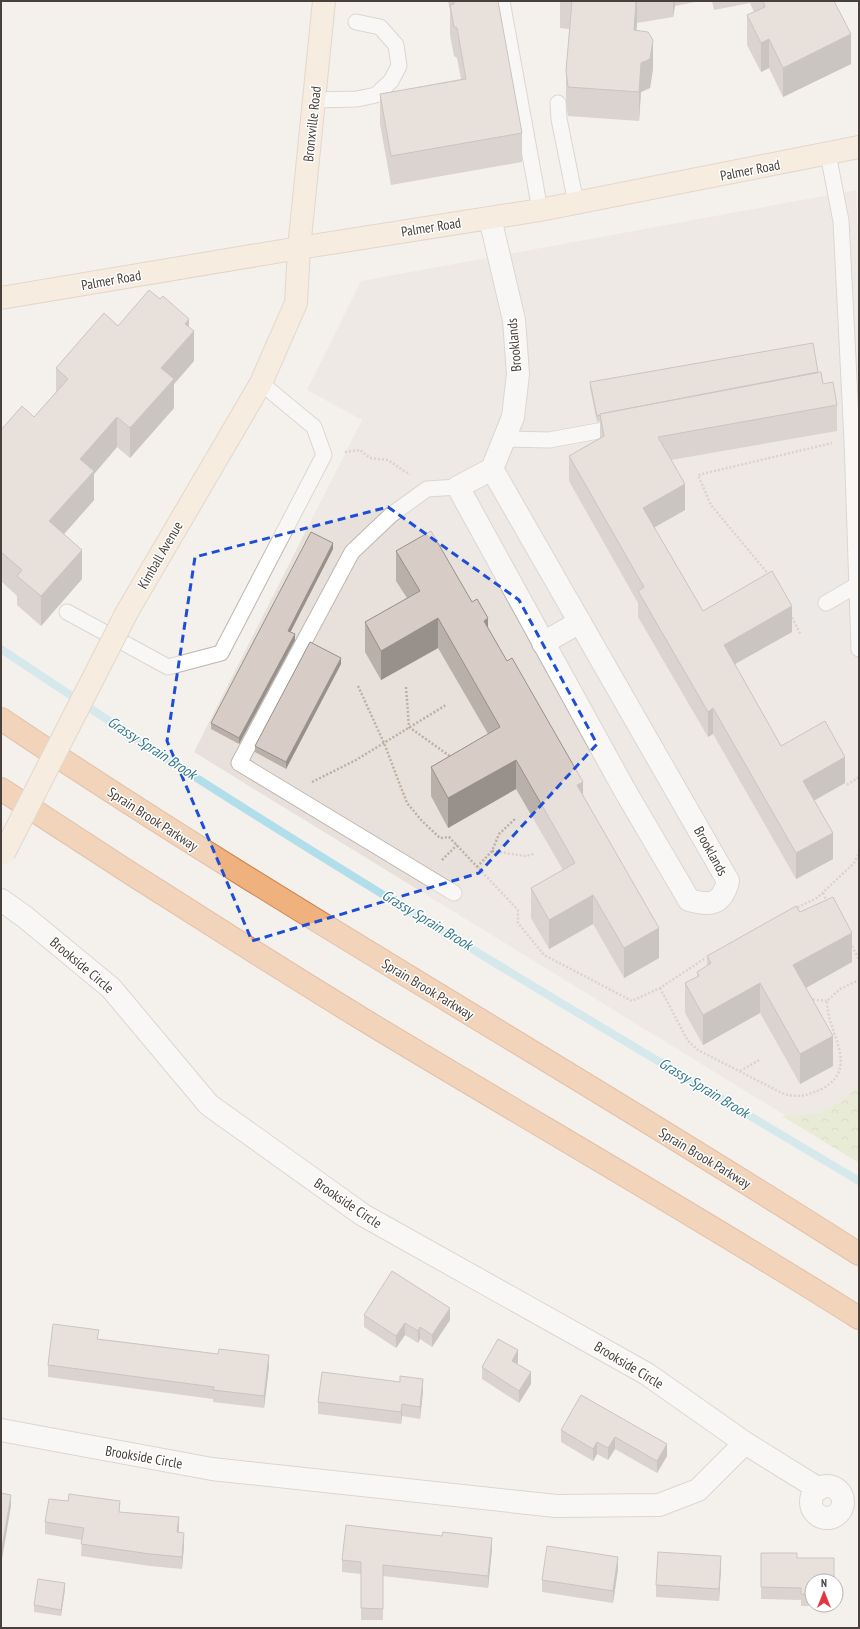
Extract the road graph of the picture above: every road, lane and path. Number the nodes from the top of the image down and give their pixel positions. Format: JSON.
{"nodes":[{"id":1,"x":324,"y":1,"type":"edge"},
{"id":2,"x":502,"y":1,"type":"edge"},
{"id":3,"x":356,"y":22,"type":"dead end"},
{"id":4,"x":314,"y":100,"type":"junction"},
{"id":5,"x":558,"y":103,"type":"dead end"},
{"id":6,"x":859,"y":147,"type":"edge"},
{"id":7,"x":828,"y":154,"type":"junction"},
{"id":8,"x":576,"y":203,"type":"junction"},
{"id":9,"x":540,"y":210,"type":"junction"},
{"id":10,"x":490,"y":218,"type":"junction"},
{"id":11,"x":299,"y":248,"type":"junction"},
{"id":12,"x":1,"y":298,"type":"edge"},
{"id":13,"x":261,"y":383,"type":"junction"},
{"id":14,"x":849,"y":383,"type":"junction"},
{"id":15,"x":834,"y":386,"type":"edge"},
{"id":16,"x":635,"y":424,"type":"edge"},
{"id":17,"x":852,"y":438,"type":"junction"},
{"id":18,"x":504,"y":439,"type":"junction"},
{"id":19,"x":360,"y":450,"type":"dead end"},
{"id":20,"x":403,"y":469,"type":"dead end"},
{"id":21,"x":492,"y":470,"type":"junction"},
{"id":22,"x":458,"y":487,"type":"junction"},
{"id":23,"x":770,"y":576,"type":"edge"},
{"id":24,"x":857,"y":585,"type":"junction"},
{"id":25,"x":826,"y":603,"type":"dead end"},
{"id":26,"x":787,"y":609,"type":"edge"},
{"id":27,"x":67,"y":612,"type":"dead end"},
{"id":28,"x":580,"y":622,"type":"junction"},
{"id":29,"x":801,"y":635,"type":"dead end"},
{"id":30,"x":543,"y":643,"type":"junction"},
{"id":31,"x":859,"y":649,"type":"edge"},
{"id":32,"x":358,"y":686,"type":"dead end"},
{"id":33,"x":406,"y":687,"type":"dead end"},
{"id":34,"x":446,"y":705,"type":"dead end"},
{"id":35,"x":1,"y":719,"type":"edge"},
{"id":36,"x":410,"y":728,"type":"junction"},
{"id":37,"x":384,"y":743,"type":"junction"},
{"id":38,"x":454,"y":759,"type":"edge"},
{"id":39,"x":859,"y":777,"type":"edge"},
{"id":40,"x":847,"y":785,"type":"dead end"},
{"id":41,"x":1,"y":790,"type":"edge"},
{"id":42,"x":284,"y":790,"type":"junction"},
{"id":43,"x":515,"y":819,"type":"dead end"},
{"id":44,"x":492,"y":851,"type":"junction"},
{"id":45,"x":534,"y":854,"type":"dead end"},
{"id":46,"x":859,"y":854,"type":"edge"},
{"id":47,"x":2,"y":855,"type":"edge"},
{"id":48,"x":477,"y":867,"type":"junction"},
{"id":49,"x":454,"y":893,"type":"dead end"},
{"id":50,"x":823,"y":893,"type":"junction"},
{"id":51,"x":1,"y":900,"type":"edge"},
{"id":52,"x":830,"y":907,"type":"edge"},
{"id":53,"x":792,"y":910,"type":"edge"},
{"id":54,"x":848,"y":940,"type":"edge"},
{"id":55,"x":704,"y":959,"type":"dead end"},
{"id":56,"x":859,"y":959,"type":"edge"},
{"id":57,"x":859,"y":980,"type":"edge"},
{"id":58,"x":660,"y":988,"type":"junction"},
{"id":59,"x":808,"y":999,"type":"edge"},
{"id":60,"x":827,"y":1001,"type":"junction"},
{"id":61,"x":843,"y":1047,"type":"dead end"},
{"id":62,"x":761,"y":1059,"type":"dead end"},
{"id":63,"x":739,"y":1071,"type":"junction"},
{"id":64,"x":839,"y":1080,"type":"dead end"},
{"id":65,"x":859,"y":1254,"type":"edge"},
{"id":66,"x":859,"y":1318,"type":"edge"},
{"id":67,"x":1,"y":1430,"type":"edge"},
{"id":68,"x":745,"y":1443,"type":"junction"},
{"id":69,"x":819,"y":1489,"type":"dead end"}],
"edges":[{"from":1,"to":4,"type":"street","name":"Bronxville Road"},
{"from":2,"to":9,"type":"lane"},
{"from":3,"to":4,"type":"lane"},
{"from":4,"to":11,"type":"street","name":"Bronxville Road"},
{"from":5,"to":8,"type":"lane"},
{"from":6,"to":7,"type":"street","name":"Palmer Road"},
{"from":7,"to":8,"type":"street","name":"Palmer Road"},
{"from":7,"to":14,"type":"lane"},
{"from":8,"to":9,"type":"street","name":"Palmer Road"},
{"from":9,"to":10,"type":"street","name":"Palmer Road"},
{"from":10,"to":11,"type":"street","name":"Palmer Road"},
{"from":10,"to":18,"type":"street","name":"Brooklands"},
{"from":11,"to":12,"type":"street","name":"Palmer Road"},
{"from":11,"to":13,"type":"street","name":"Kimball Avenue"},
{"from":13,"to":27,"type":"lane"},
{"from":13,"to":47,"type":"street","name":"Kimball Avenue","bridge":true},
{"from":14,"to":15,"type":"lane"},
{"from":14,"to":17,"type":"lane"},
{"from":16,"to":18,"type":"lane"},
{"from":17,"to":23,"type":"path"},
{"from":17,"to":24,"type":"lane"},
{"from":18,"to":21,"type":"street","name":"Brooklands"},
{"from":19,"to":20,"type":"path"},
{"from":21,"to":22,"type":"street"},
{"from":21,"to":28,"type":"street","name":"Brooklands"},
{"from":22,"to":30,"type":"street","name":"Brooklands"},
{"from":22,"to":42,"type":"lane"},
{"from":24,"to":25,"type":"lane"},
{"from":24,"to":31,"type":"lane"},
{"from":26,"to":29,"type":"path"},
{"from":28,"to":30,"type":"street"},
{"from":28,"to":30,"type":"street","name":"Brooklands"},
{"from":32,"to":37,"type":"path"},
{"from":33,"to":36,"type":"path"},
{"from":34,"to":36,"type":"path"},
{"from":35,"to":65,"type":"highway","name":"Sprain Brook Parkway"},
{"from":36,"to":37,"type":"path"},
{"from":36,"to":38,"type":"path"},
{"from":37,"to":42,"type":"path"},
{"from":37,"to":48,"type":"path"},
{"from":39,"to":40,"type":"path"},
{"from":41,"to":66,"type":"highway"},
{"from":42,"to":49,"type":"lane"},
{"from":43,"to":44,"type":"path"},
{"from":44,"to":45,"type":"path"},
{"from":44,"to":48,"type":"path"},
{"from":46,"to":50,"type":"path"},
{"from":48,"to":58,"type":"path"},
{"from":50,"to":52,"type":"path"},
{"from":50,"to":53,"type":"path"},
{"from":51,"to":68,"type":"street","name":"Brookside Circle"},
{"from":54,"to":56,"type":"path"},
{"from":55,"to":58,"type":"path"},
{"from":57,"to":60,"type":"path"},
{"from":58,"to":63,"type":"path"},
{"from":59,"to":60,"type":"path"},
{"from":60,"to":61,"type":"path"},
{"from":62,"to":63,"type":"path"},
{"from":63,"to":64,"type":"path"},
{"from":67,"to":68,"type":"street","name":"Brookside Circle"},
{"from":68,"to":69,"type":"street","name":"Brookside Circle"}]}
